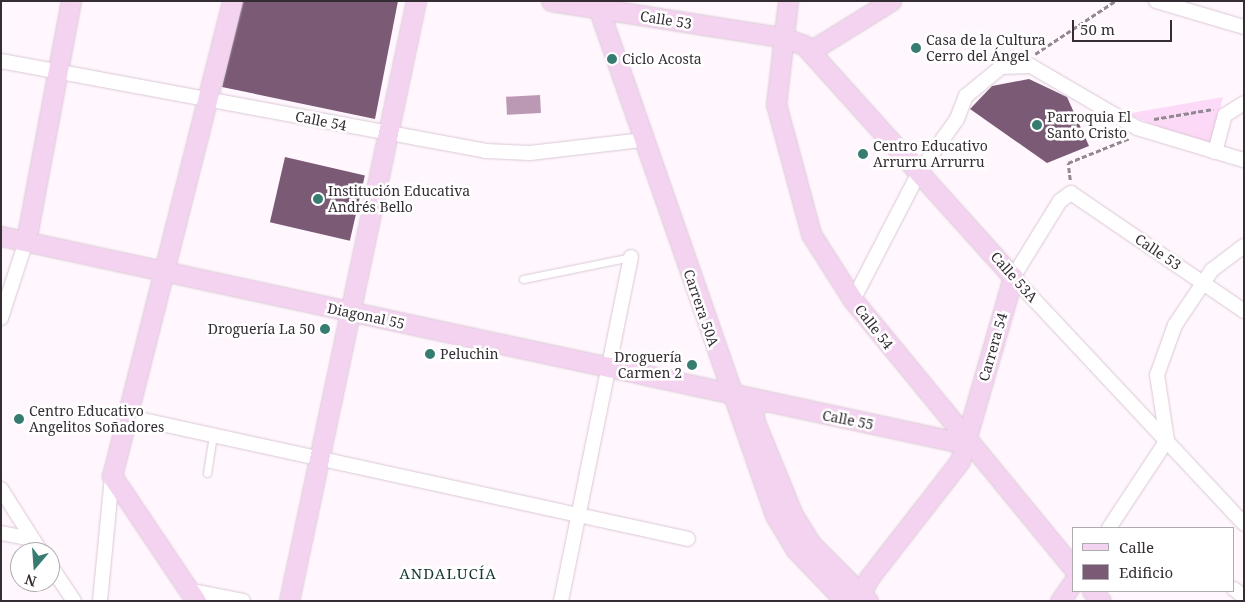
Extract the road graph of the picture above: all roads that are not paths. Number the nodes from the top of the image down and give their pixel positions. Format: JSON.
{"nodes":[{"id":1,"x":71,"y":1,"type":"edge"},
{"id":2,"x":232,"y":1,"type":"edge"},
{"id":3,"x":416,"y":1,"type":"edge"},
{"id":4,"x":551,"y":1,"type":"edge"},
{"id":5,"x":788,"y":1,"type":"edge"},
{"id":6,"x":891,"y":1,"type":"edge"},
{"id":7,"x":1156,"y":1,"type":"edge"},
{"id":8,"x":592,"y":6,"type":"edge"},
{"id":9,"x":1244,"y":27,"type":"edge"},
{"id":10,"x":781,"y":37,"type":"junction"},
{"id":11,"x":812,"y":50,"type":"junction"},
{"id":12,"x":1,"y":61,"type":"edge"},
{"id":13,"x":59,"y":72,"type":"junction"},
{"id":14,"x":208,"y":100,"type":"junction"},
{"id":15,"x":1242,"y":104,"type":"edge"},
{"id":16,"x":389,"y":134,"type":"junction"},
{"id":17,"x":643,"y":140,"type":"junction"},
{"id":18,"x":1215,"y":152,"type":"junction"},
{"id":19,"x":1244,"y":160,"type":"edge"},
{"id":20,"x":920,"y":171,"type":"junction"},
{"id":21,"x":1071,"y":193,"type":"joint"},
{"id":22,"x":1,"y":236,"type":"edge"},
{"id":23,"x":26,"y":241,"type":"junction"},
{"id":24,"x":1244,"y":246,"type":"edge"},
{"id":25,"x":631,"y":257,"type":"joint"},
{"id":26,"x":167,"y":272,"type":"junction"},
{"id":27,"x":1013,"y":277,"type":"junction"},
{"id":28,"x":523,"y":280,"type":"dead end"},
{"id":29,"x":1203,"y":282,"type":"junction"},
{"id":30,"x":853,"y":300,"type":"junction"},
{"id":31,"x":1244,"y":311,"type":"edge"},
{"id":32,"x":352,"y":313,"type":"junction"},
{"id":33,"x":1,"y":318,"type":"edge"},
{"id":34,"x":608,"y":369,"type":"junction"},
{"id":35,"x":731,"y":396,"type":"junction"},
{"id":36,"x":760,"y":402,"type":"junction"},
{"id":37,"x":125,"y":416,"type":"junction"},
{"id":38,"x":213,"y":435,"type":"junction"},
{"id":39,"x":1167,"y":440,"type":"junction"},
{"id":40,"x":966,"y":444,"type":"junction"},
{"id":41,"x":320,"y":458,"type":"junction"},
{"id":42,"x":207,"y":473,"type":"dead end"},
{"id":43,"x":112,"y":476,"type":"junction"},
{"id":44,"x":1,"y":489,"type":"edge"},
{"id":45,"x":578,"y":515,"type":"junction"},
{"id":46,"x":1244,"y":524,"type":"edge"},
{"id":47,"x":1110,"y":527,"type":"edge"},
{"id":48,"x":1,"y":533,"type":"edge"},
{"id":49,"x":32,"y":539,"type":"junction"},
{"id":50,"x":688,"y":539,"type":"dead end"},
{"id":51,"x":34,"y":542,"type":"edge"},
{"id":52,"x":1072,"y":568,"type":"edge"},
{"id":53,"x":60,"y":580,"type":"edge"},
{"id":54,"x":1072,"y":584,"type":"edge"},
{"id":55,"x":192,"y":595,"type":"edge"},
{"id":56,"x":858,"y":599,"type":"edge"},
{"id":57,"x":74,"y":601,"type":"edge"},
{"id":58,"x":100,"y":601,"type":"edge"},
{"id":59,"x":242,"y":601,"type":"edge"},
{"id":60,"x":289,"y":601,"type":"edge"},
{"id":61,"x":560,"y":601,"type":"edge"},
{"id":62,"x":1060,"y":601,"type":"edge"}],
"edges":[{"from":1,"to":13,"type":"main road"},
{"from":2,"to":14,"type":"main road"},
{"from":3,"to":16,"type":"main road"},
{"from":4,"to":8,"type":"main road","name":"Calle 53"},
{"from":5,"to":10,"type":"main road","name":"Calle 54"},
{"from":6,"to":11,"type":"main road"},
{"from":7,"to":9,"type":"street"},
{"from":8,"to":10,"type":"main road","name":"Calle 53"},
{"from":8,"to":17,"type":"main road","name":"Carrera 50A"},
{"from":10,"to":11,"type":"main road","name":"Calle 53A"},
{"from":10,"to":30,"type":"main road","name":"Calle 54"},
{"from":11,"to":20,"type":"main road","name":"Calle 53A"},
{"from":12,"to":13,"type":"street","name":"Calle 54"},
{"from":13,"to":14,"type":"street","name":"Calle 54"},
{"from":13,"to":23,"type":"main road"},
{"from":14,"to":16,"type":"street","name":"Calle 54"},
{"from":14,"to":26,"type":"main road"},
{"from":15,"to":18,"type":"street"},
{"from":16,"to":17,"type":"street","name":"Calle 54"},
{"from":16,"to":32,"type":"main road"},
{"from":17,"to":35,"type":"main road","name":"Carrera 50A"},
{"from":18,"to":19,"type":"street"},
{"from":18,"to":20,"type":"street"},
{"from":20,"to":27,"type":"main road","name":"Calle 53A"},
{"from":20,"to":30,"type":"street"},
{"from":21,"to":27,"type":"street","name":"Carrera 54"},
{"from":21,"to":29,"type":"street","name":"Calle 53"},
{"from":22,"to":23,"type":"main road","name":"Diagonal 55"},
{"from":23,"to":26,"type":"main road","name":"Diagonal 55"},
{"from":23,"to":33,"type":"street"},
{"from":24,"to":29,"type":"street"},
{"from":25,"to":28,"type":"lane"},
{"from":25,"to":34,"type":"street"},
{"from":26,"to":32,"type":"main road","name":"Diagonal 55"},
{"from":26,"to":37,"type":"main road"},
{"from":27,"to":39,"type":"street","name":"Calle 53A"},
{"from":27,"to":40,"type":"main road","name":"Carrera 54"},
{"from":29,"to":31,"type":"street","name":"Calle 53"},
{"from":29,"to":39,"type":"street"},
{"from":30,"to":40,"type":"main road","name":"Calle 54"},
{"from":32,"to":34,"type":"main road","name":"Diagonal 55"},
{"from":32,"to":41,"type":"main road"},
{"from":34,"to":35,"type":"main road","name":"Diagonal 55"},
{"from":34,"to":45,"type":"street"},
{"from":35,"to":36,"type":"main road","name":"Calle 55"},
{"from":35,"to":56,"type":"main road","name":"Carrera 50A"},
{"from":36,"to":40,"type":"main road","name":"Calle 55"},
{"from":36,"to":56,"type":"main road"},
{"from":37,"to":38,"type":"street"},
{"from":37,"to":43,"type":"main road"},
{"from":38,"to":41,"type":"street"},
{"from":38,"to":42,"type":"lane"},
{"from":39,"to":46,"type":"street","name":"Calle 53A"},
{"from":39,"to":47,"type":"street"},
{"from":40,"to":52,"type":"main road","name":"Calle 54"},
{"from":40,"to":56,"type":"main road","name":"Carrera 54"},
{"from":41,"to":45,"type":"street"},
{"from":41,"to":60,"type":"main road"},
{"from":43,"to":55,"type":"main road"},
{"from":43,"to":58,"type":"street"},
{"from":44,"to":49,"type":"street"},
{"from":45,"to":50,"type":"street"},
{"from":45,"to":61,"type":"street"},
{"from":48,"to":49,"type":"street"},
{"from":49,"to":51,"type":"street"},
{"from":53,"to":57,"type":"street"},
{"from":54,"to":62,"type":"main road"},
{"from":55,"to":59,"type":"street"}]}
